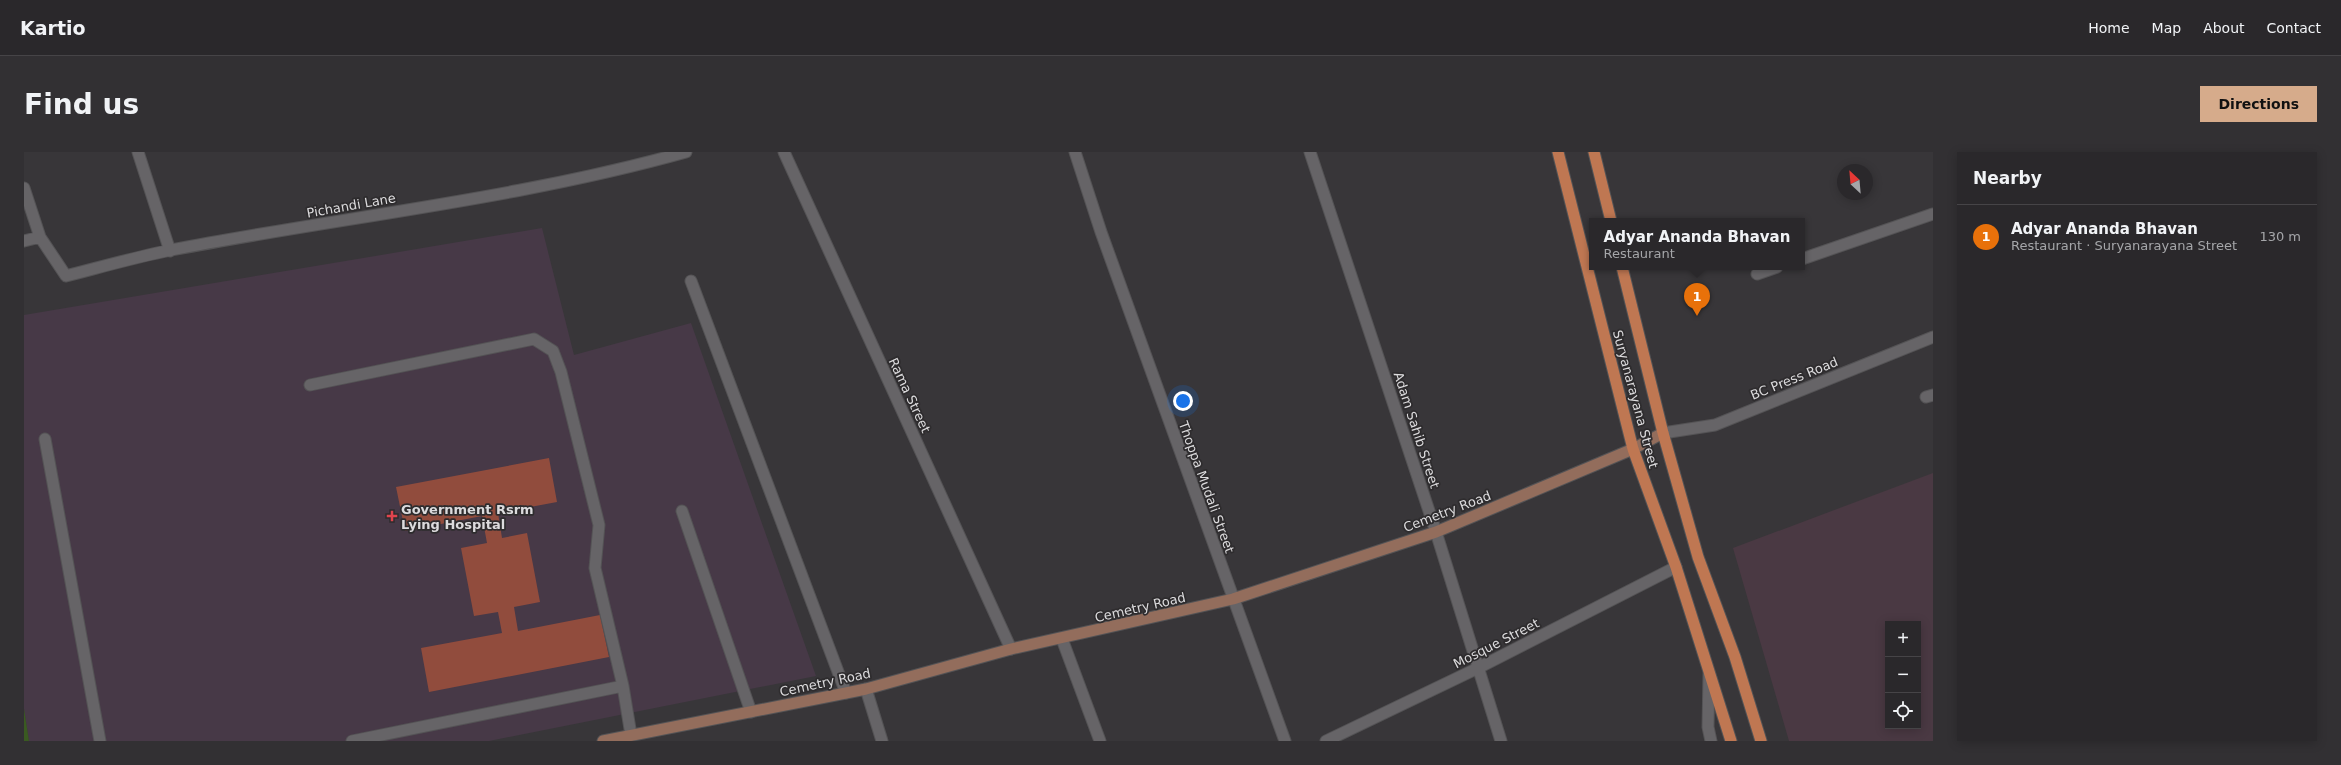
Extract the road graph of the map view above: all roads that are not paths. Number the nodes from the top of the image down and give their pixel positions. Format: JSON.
{"nodes":[{"id":1,"x":138,"y":152,"type":"edge"},
{"id":2,"x":686,"y":152,"type":"edge"},
{"id":3,"x":784,"y":152,"type":"edge"},
{"id":4,"x":1075,"y":152,"type":"edge"},
{"id":5,"x":1310,"y":152,"type":"edge"},
{"id":6,"x":1558,"y":152,"type":"edge"},
{"id":7,"x":1594,"y":152,"type":"edge"},
{"id":8,"x":24,"y":188,"type":"edge"},
{"id":9,"x":1933,"y":214,"type":"edge"},
{"id":10,"x":1610,"y":218,"type":"edge"},
{"id":11,"x":40,"y":237,"type":"junction"},
{"id":12,"x":24,"y":241,"type":"edge"},
{"id":13,"x":170,"y":251,"type":"junction"},
{"id":14,"x":1805,"y":257,"type":"edge"},
{"id":15,"x":1623,"y":270,"type":"edge"},
{"id":16,"x":1768,"y":270,"type":"edge"},
{"id":17,"x":1757,"y":274,"type":"dead end"},
{"id":18,"x":691,"y":281,"type":"dead end"},
{"id":19,"x":1933,"y":337,"type":"edge"},
{"id":20,"x":310,"y":385,"type":"dead end"},
{"id":21,"x":1663,"y":433,"type":"junction"},
{"id":22,"x":45,"y":439,"type":"dead end"},
{"id":23,"x":1633,"y":449,"type":"junction"},
{"id":24,"x":682,"y":511,"type":"dead end"},
{"id":25,"x":1436,"y":532,"type":"junction"},
{"id":26,"x":1676,"y":567,"type":"junction"},
{"id":27,"x":1233,"y":600,"type":"junction"},
{"id":28,"x":1062,"y":639,"type":"junction"},
{"id":29,"x":1012,"y":649,"type":"junction"},
{"id":30,"x":1478,"y":668,"type":"junction"},
{"id":31,"x":1709,"y":669,"type":"junction"},
{"id":32,"x":622,"y":686,"type":"junction"},
{"id":33,"x":866,"y":689,"type":"junction"},
{"id":34,"x":846,"y":693,"type":"junction"},
{"id":35,"x":751,"y":712,"type":"junction"},
{"id":36,"x":631,"y":735,"type":"junction"},
{"id":37,"x":100,"y":741,"type":"edge"},
{"id":38,"x":352,"y":741,"type":"edge"},
{"id":39,"x":603,"y":741,"type":"edge"},
{"id":40,"x":882,"y":741,"type":"edge"},
{"id":41,"x":1100,"y":741,"type":"edge"},
{"id":42,"x":1285,"y":741,"type":"edge"},
{"id":43,"x":1326,"y":741,"type":"edge"},
{"id":44,"x":1501,"y":741,"type":"edge"},
{"id":45,"x":1711,"y":741,"type":"edge"},
{"id":46,"x":1731,"y":741,"type":"edge"},
{"id":47,"x":1761,"y":741,"type":"edge"}],
"edges":[{"from":1,"to":13,"type":"street"},
{"from":2,"to":13,"type":"street","name":"Pichandi Lane"},
{"from":3,"to":29,"type":"street","name":"Rama Street"},
{"from":4,"to":27,"type":"street","name":"Thoppa Mudali Street"},
{"from":5,"to":25,"type":"street","name":"Adam Sahib Street"},
{"from":6,"to":23,"type":"main road","name":"Suryanarayana Street"},
{"from":7,"to":10,"type":"main road"},
{"from":8,"to":11,"type":"street"},
{"from":9,"to":14,"type":"street"},
{"from":11,"to":12,"type":"street"},
{"from":11,"to":13,"type":"street","name":"Pichandi Lane"},
{"from":15,"to":21,"type":"main road","name":"Suryanarayana Street"},
{"from":16,"to":17,"type":"street"},
{"from":18,"to":34,"type":"street"},
{"from":19,"to":21,"type":"street","name":"BC Press Road"},
{"from":20,"to":32,"type":"street"},
{"from":21,"to":23,"type":"main road","name":"Cemetry Road"},
{"from":21,"to":47,"type":"main road","name":"Suryanarayana Street"},
{"from":22,"to":37,"type":"street"},
{"from":23,"to":25,"type":"main road","name":"Cemetry Road"},
{"from":23,"to":26,"type":"main road","name":"Suryanarayana Street"},
{"from":24,"to":35,"type":"street"},
{"from":25,"to":27,"type":"main road","name":"Cemetry Road"},
{"from":25,"to":30,"type":"street","name":"Adam Sahib Street"},
{"from":26,"to":30,"type":"street","name":"Mosque Street"},
{"from":26,"to":31,"type":"main road","name":"Suryanarayana Street"},
{"from":27,"to":28,"type":"main road","name":"Cemetry Road"},
{"from":27,"to":42,"type":"street","name":"Thoppa Mudali Street"},
{"from":28,"to":29,"type":"main road","name":"Cemetry Road"},
{"from":28,"to":41,"type":"street"},
{"from":29,"to":33,"type":"main road","name":"Cemetry Road"},
{"from":30,"to":43,"type":"street","name":"Mosque Street"},
{"from":30,"to":44,"type":"street","name":"Adam Sahib Street"},
{"from":31,"to":45,"type":"street"},
{"from":31,"to":46,"type":"main road","name":"Suryanarayana Street"},
{"from":32,"to":36,"type":"street"},
{"from":32,"to":38,"type":"street"},
{"from":33,"to":34,"type":"main road","name":"Cemetry Road"},
{"from":33,"to":40,"type":"street"},
{"from":34,"to":35,"type":"main road","name":"Cemetry Road"},
{"from":35,"to":36,"type":"main road","name":"Cemetry Road"},
{"from":36,"to":39,"type":"main road","name":"Cemetry Road"}]}
